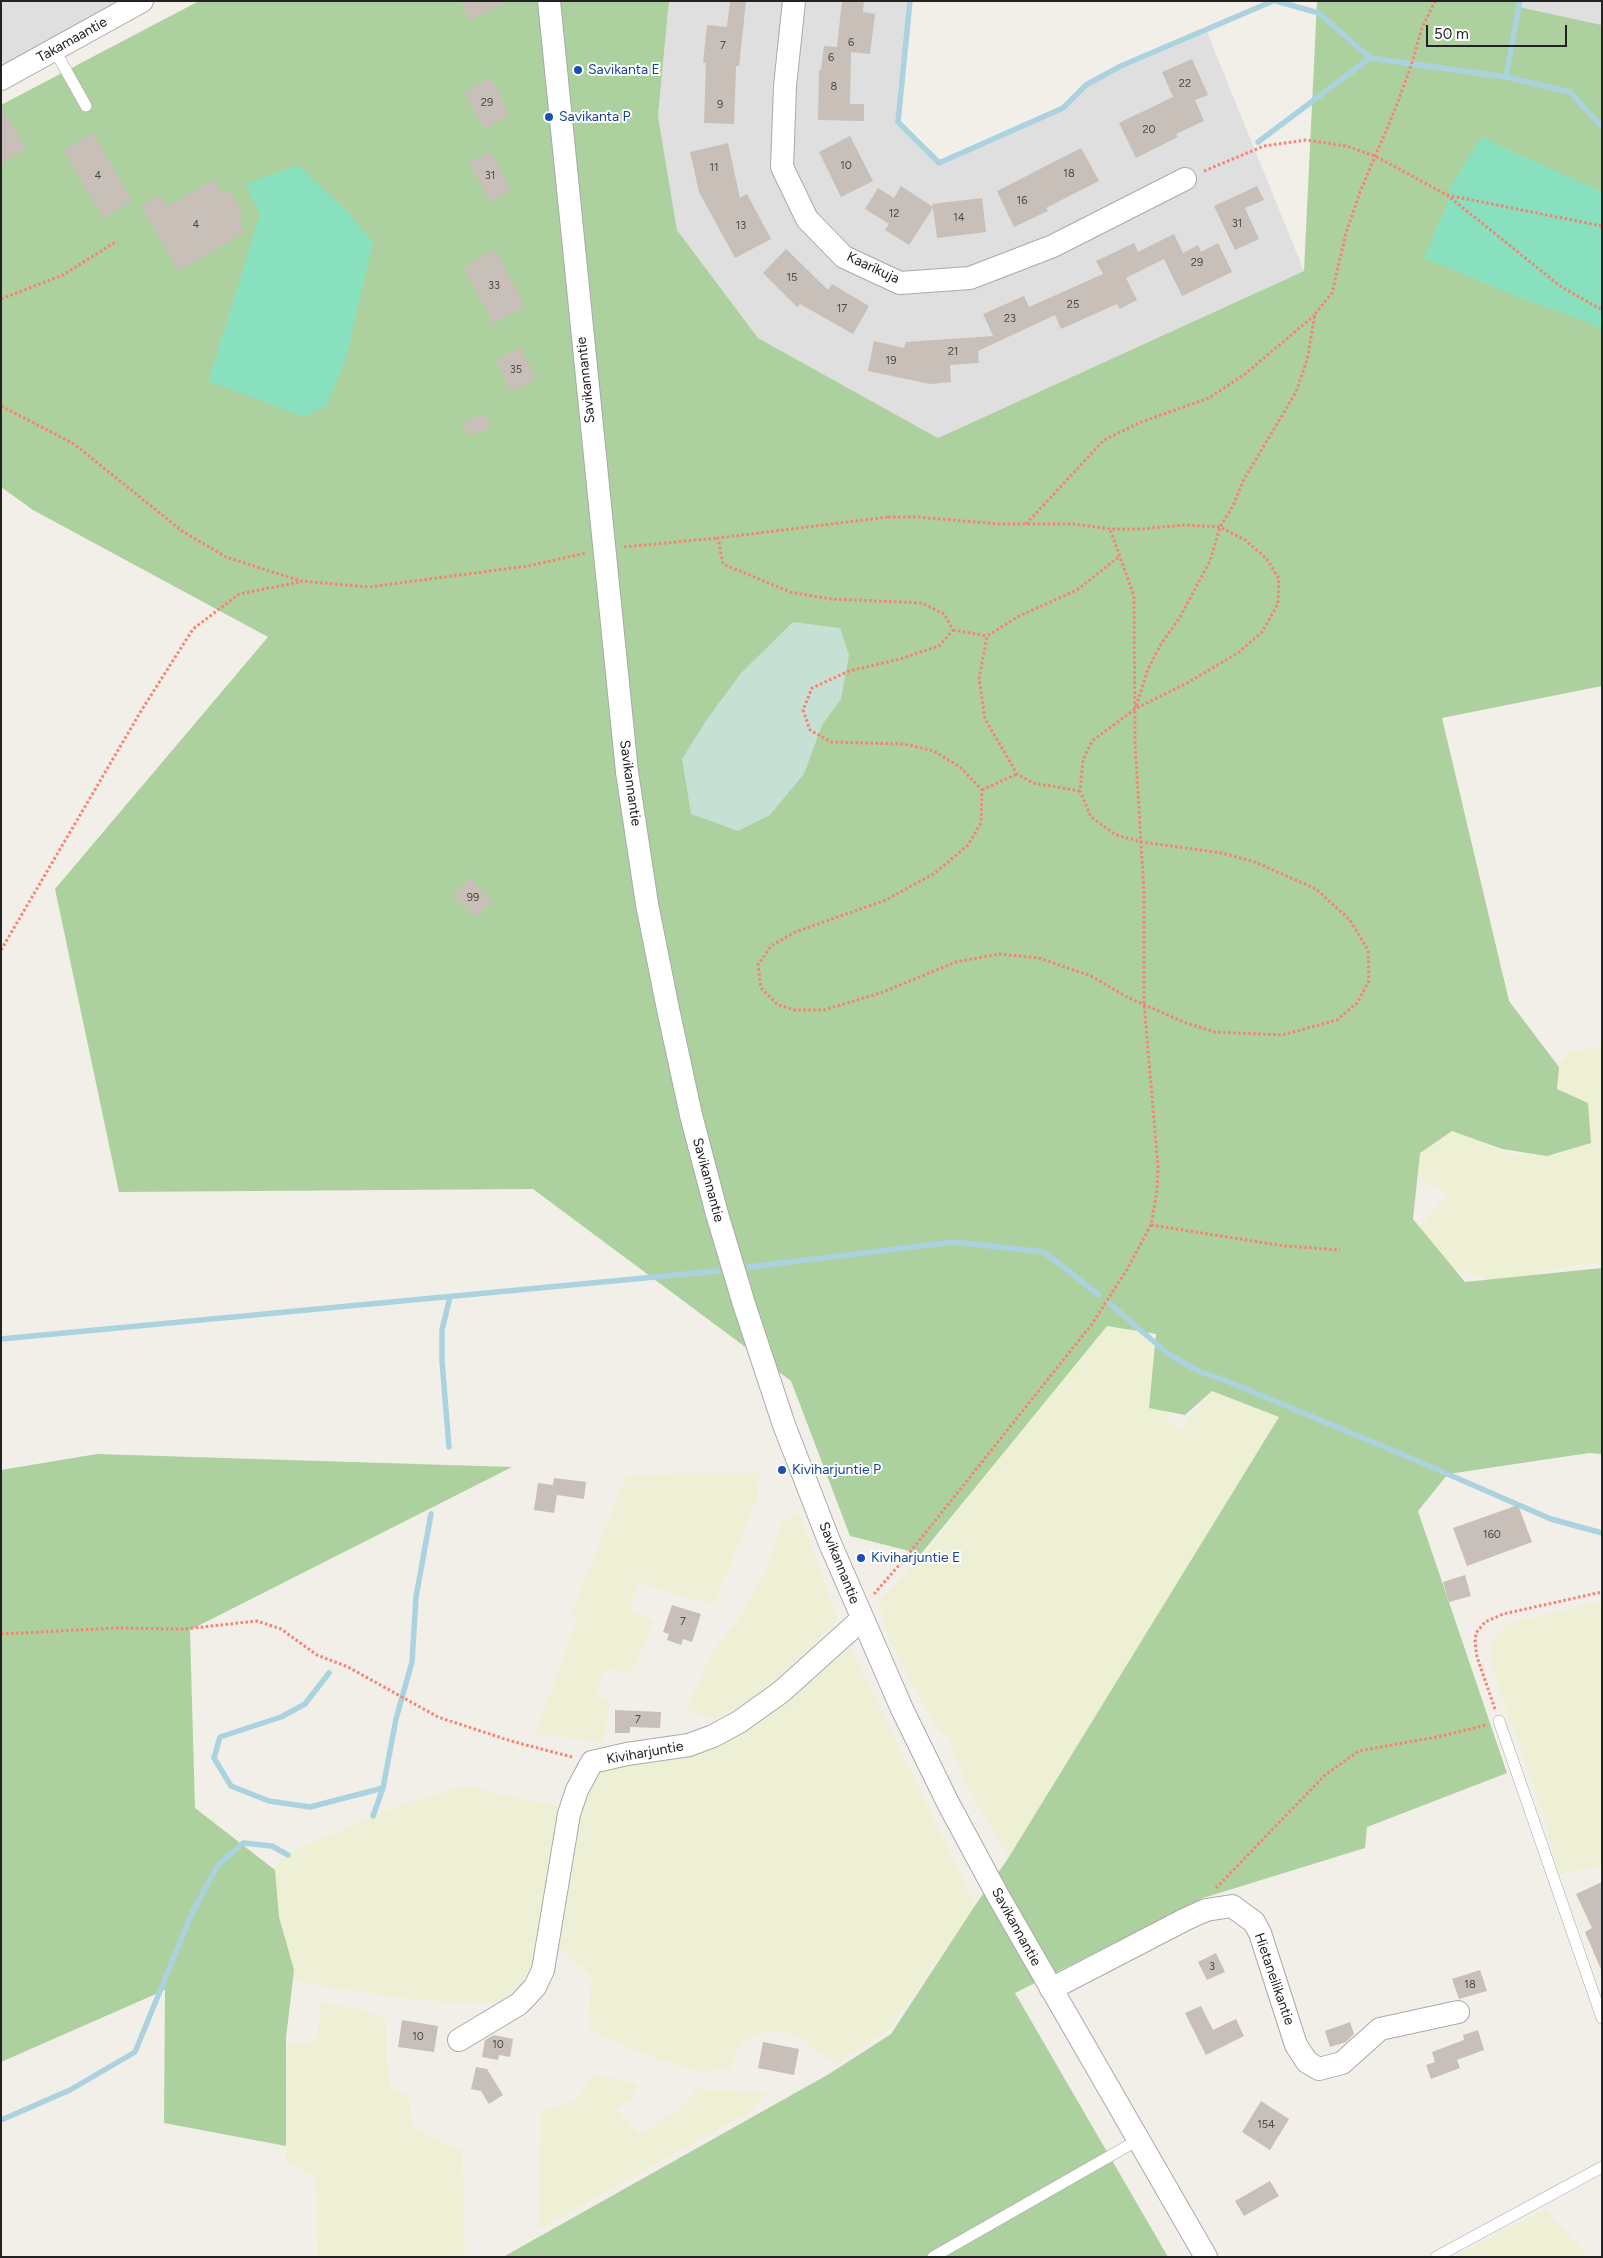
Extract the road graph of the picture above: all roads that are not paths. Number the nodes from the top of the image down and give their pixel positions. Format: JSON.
{"nodes":[{"id":1,"x":142,"y":1,"type":"edge"},
{"id":2,"x":549,"y":1,"type":"edge"},
{"id":3,"x":794,"y":1,"type":"edge"},
{"id":4,"x":54,"y":50,"type":"junction"},
{"id":5,"x":1,"y":78,"type":"edge"},
{"id":6,"x":86,"y":106,"type":"dead end"},
{"id":7,"x":1185,"y":179,"type":"road end"},
{"id":8,"x":860,"y":1614,"type":"junction"},
{"id":9,"x":1499,"y":1721,"type":"road end"},
{"id":10,"x":1051,"y":1989,"type":"junction"},
{"id":11,"x":1458,"y":2012,"type":"dead end"},
{"id":12,"x":1602,"y":2018,"type":"edge"},
{"id":13,"x":459,"y":2040,"type":"dead end"},
{"id":14,"x":1138,"y":2140,"type":"junction"},
{"id":15,"x":1602,"y":2167,"type":"edge"},
{"id":16,"x":933,"y":2257,"type":"edge"},
{"id":17,"x":1206,"y":2257,"type":"edge"},
{"id":18,"x":1436,"y":2257,"type":"edge"}],
"edges":[{"from":1,"to":4,"type":"street","name":"Takamaantie"},
{"from":2,"to":8,"type":"street","name":"Savikannantie"},
{"from":3,"to":7,"type":"street","name":"Kaarikuja"},
{"from":4,"to":5,"type":"street","name":"Takamaantie"},
{"from":4,"to":6,"type":"lane"},
{"from":8,"to":10,"type":"street","name":"Savikannantie"},
{"from":8,"to":13,"type":"street","name":"Kiviharjuntie"},
{"from":9,"to":12,"type":"lane"},
{"from":10,"to":11,"type":"street","name":"Hietaneilikantie"},
{"from":10,"to":14,"type":"street","name":"Savikannantie"},
{"from":14,"to":16,"type":"lane"},
{"from":14,"to":17,"type":"street","name":"Savikannantie"},
{"from":15,"to":18,"type":"lane"}]}
